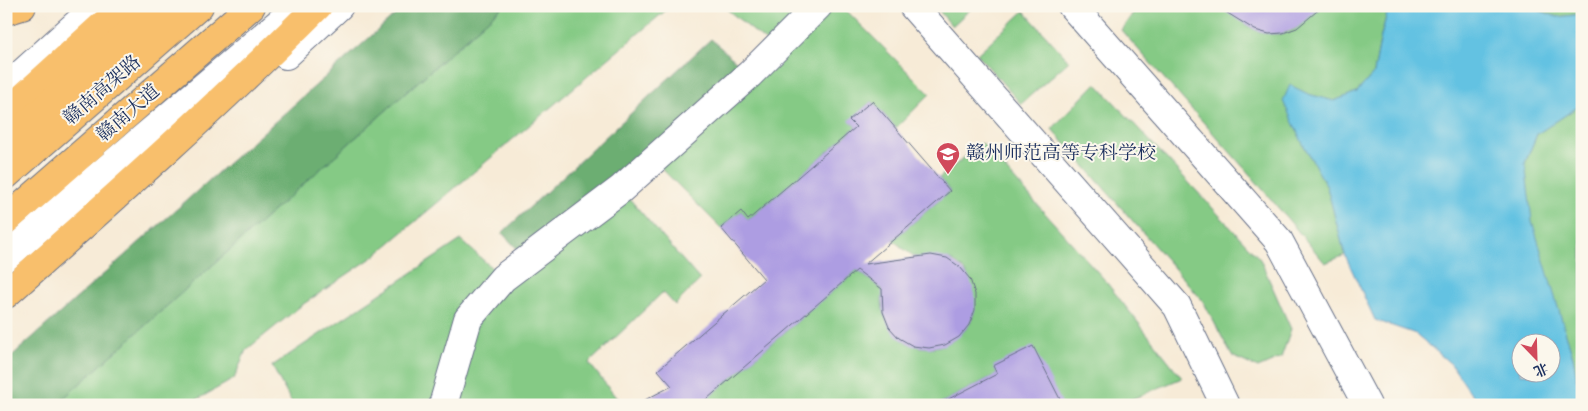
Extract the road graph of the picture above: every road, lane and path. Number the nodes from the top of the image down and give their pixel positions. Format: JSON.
{"nodes":[{"id":1,"x":22,"y":6,"type":"edge"},
{"id":2,"x":97,"y":6,"type":"edge"},
{"id":3,"x":124,"y":6,"type":"edge"},
{"id":4,"x":160,"y":6,"type":"edge"},
{"id":5,"x":200,"y":6,"type":"edge"},
{"id":6,"x":251,"y":6,"type":"edge"},
{"id":7,"x":299,"y":6,"type":"edge"},
{"id":8,"x":318,"y":6,"type":"edge"},
{"id":9,"x":339,"y":6,"type":"edge"},
{"id":10,"x":818,"y":6,"type":"edge"},
{"id":11,"x":913,"y":6,"type":"edge"},
{"id":12,"x":1072,"y":6,"type":"edge"},
{"id":13,"x":6,"y":11,"type":"edge"},
{"id":14,"x":6,"y":88,"type":"edge"},
{"id":15,"x":6,"y":113,"type":"edge"},
{"id":16,"x":6,"y":143,"type":"edge"},
{"id":17,"x":6,"y":175,"type":"edge"},
{"id":18,"x":6,"y":220,"type":"edge"},
{"id":19,"x":6,"y":257,"type":"edge"},
{"id":20,"x":6,"y":294,"type":"edge"},
{"id":21,"x":6,"y":310,"type":"edge"},
{"id":22,"x":443,"y":405,"type":"edge"},
{"id":23,"x":1225,"y":405,"type":"edge"},
{"id":24,"x":1367,"y":405,"type":"edge"}],
"edges":[{"from":1,"to":13,"type":"main road"},
{"from":2,"to":14,"type":"street"},
{"from":3,"to":15,"type":"main road"},
{"from":4,"to":16,"type":"main road","name":"赣南高架路"},
{"from":5,"to":17,"type":"main road","name":"赣南高架路"},
{"from":6,"to":18,"type":"main road","name":"赣南大道"},
{"from":7,"to":19,"type":"street"},
{"from":8,"to":20,"type":"main road"},
{"from":9,"to":21,"type":"street"},
{"from":10,"to":22,"type":"street"},
{"from":11,"to":23,"type":"street"},
{"from":12,"to":24,"type":"street"}]}
